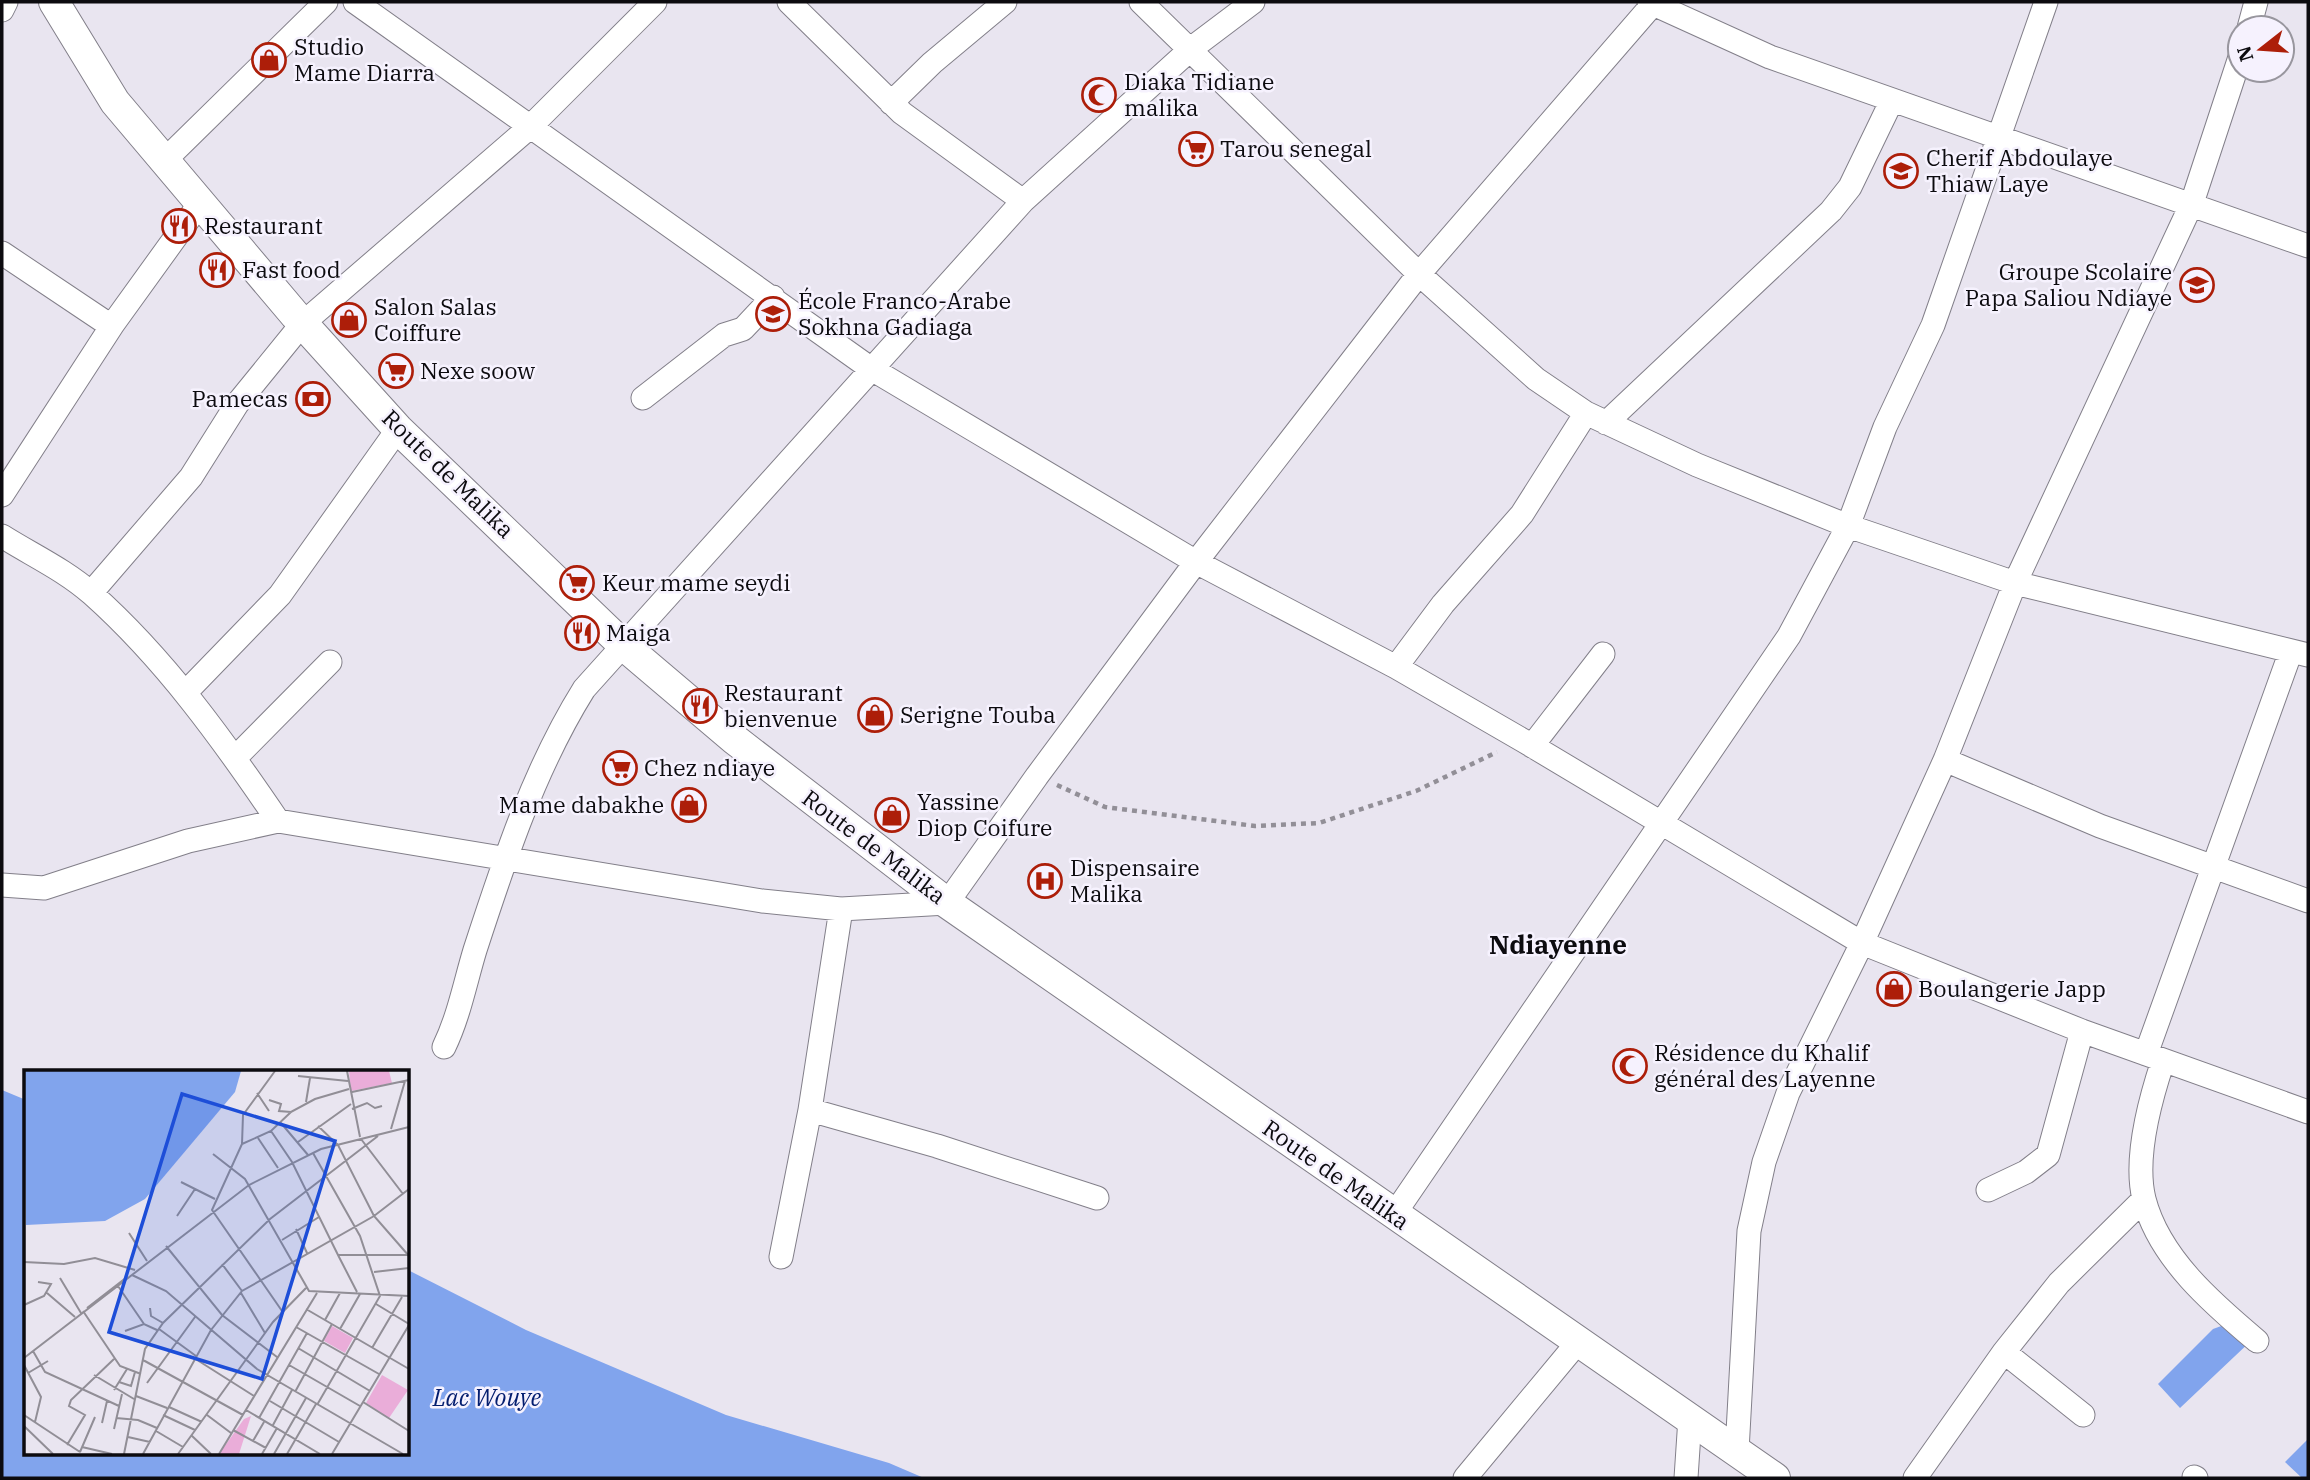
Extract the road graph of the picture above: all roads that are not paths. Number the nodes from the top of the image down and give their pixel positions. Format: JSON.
{"nodes":[{"id":1,"x":6,"y":2,"type":"edge"},
{"id":2,"x":54,"y":2,"type":"edge"},
{"id":3,"x":326,"y":2,"type":"edge"},
{"id":4,"x":355,"y":2,"type":"edge"},
{"id":5,"x":655,"y":2,"type":"edge"},
{"id":6,"x":789,"y":2,"type":"edge"},
{"id":7,"x":1005,"y":2,"type":"edge"},
{"id":8,"x":1141,"y":2,"type":"edge"},
{"id":9,"x":1253,"y":2,"type":"edge"},
{"id":10,"x":2046,"y":2,"type":"edge"},
{"id":11,"x":1651,"y":3,"type":"edge"},
{"id":12,"x":2,"y":10,"type":"edge"},
{"id":13,"x":1192,"y":48,"type":"junction"},
{"id":14,"x":2231,"y":84,"type":"edge"},
{"id":15,"x":1892,"y":100,"type":"junction"},
{"id":16,"x":891,"y":103,"type":"junction"},
{"id":17,"x":531,"y":126,"type":"junction"},
{"id":18,"x":1999,"y":139,"type":"junction"},
{"id":19,"x":165,"y":160,"type":"junction"},
{"id":20,"x":1023,"y":201,"type":"junction"},
{"id":21,"x":201,"y":202,"type":"junction"},
{"id":22,"x":2193,"y":203,"type":"junction"},
{"id":23,"x":2308,"y":246,"type":"edge"},
{"id":24,"x":2,"y":253,"type":"edge"},
{"id":25,"x":1419,"y":274,"type":"junction"},
{"id":26,"x":773,"y":297,"type":"junction"},
{"id":27,"x":113,"y":324,"type":"junction"},
{"id":28,"x":302,"y":324,"type":"junction"},
{"id":29,"x":870,"y":368,"type":"junction"},
{"id":30,"x":643,"y":398,"type":"dead end"},
{"id":31,"x":1596,"y":418,"type":"junction"},
{"id":32,"x":398,"y":429,"type":"junction"},
{"id":33,"x":2,"y":495,"type":"edge"},
{"id":34,"x":1847,"y":526,"type":"junction"},
{"id":35,"x":2,"y":536,"type":"edge"},
{"id":36,"x":1196,"y":562,"type":"junction"},
{"id":37,"x":2015,"y":583,"type":"junction"},
{"id":38,"x":91,"y":593,"type":"junction"},
{"id":39,"x":622,"y":644,"type":"junction"},
{"id":40,"x":2300,"y":653,"type":"edge"},
{"id":41,"x":1603,"y":654,"type":"dead end"},
{"id":42,"x":330,"y":663,"type":"dead end"},
{"id":43,"x":1396,"y":667,"type":"junction"},
{"id":44,"x":186,"y":692,"type":"junction"},
{"id":45,"x":1528,"y":743,"type":"junction"},
{"id":46,"x":235,"y":758,"type":"junction"},
{"id":47,"x":1945,"y":760,"type":"junction"},
{"id":48,"x":278,"y":821,"type":"junction"},
{"id":49,"x":1661,"y":825,"type":"junction"},
{"id":50,"x":505,"y":861,"type":"junction"},
{"id":51,"x":2215,"y":865,"type":"junction"},
{"id":52,"x":2,"y":885,"type":"edge"},
{"id":53,"x":2308,"y":901,"type":"edge"},
{"id":54,"x":947,"y":903,"type":"junction"},
{"id":55,"x":841,"y":909,"type":"junction"},
{"id":56,"x":1862,"y":943,"type":"junction"},
{"id":57,"x":2082,"y":1031,"type":"junction"},
{"id":58,"x":444,"y":1047,"type":"dead end"},
{"id":59,"x":2154,"y":1058,"type":"junction"},
{"id":60,"x":810,"y":1110,"type":"junction"},
{"id":61,"x":2308,"y":1112,"type":"edge"},
{"id":62,"x":1988,"y":1190,"type":"dead end"},
{"id":63,"x":1097,"y":1198,"type":"dead end"},
{"id":64,"x":2144,"y":1199,"type":"junction"},
{"id":65,"x":1393,"y":1216,"type":"junction"},
{"id":66,"x":781,"y":1257,"type":"dead end"},
{"id":67,"x":2257,"y":1341,"type":"dead end"},
{"id":68,"x":1578,"y":1342,"type":"junction"},
{"id":69,"x":2004,"y":1352,"type":"junction"},
{"id":70,"x":2083,"y":1415,"type":"dead end"},
{"id":71,"x":1690,"y":1418,"type":"junction"},
{"id":72,"x":1737,"y":1451,"type":"junction"},
{"id":73,"x":1465,"y":1478,"type":"edge"},
{"id":74,"x":1686,"y":1478,"type":"edge"},
{"id":75,"x":1773,"y":1478,"type":"edge"},
{"id":76,"x":1915,"y":1478,"type":"edge"}],
"edges":[{"from":1,"to":12,"type":"street"},
{"from":2,"to":19,"type":"main road","name":"Route de Malika"},
{"from":3,"to":19,"type":"street"},
{"from":4,"to":17,"type":"street"},
{"from":5,"to":17,"type":"street"},
{"from":6,"to":16,"type":"street"},
{"from":7,"to":16,"type":"street"},
{"from":8,"to":13,"type":"street"},
{"from":9,"to":13,"type":"street"},
{"from":10,"to":18,"type":"street"},
{"from":11,"to":15,"type":"street"},
{"from":11,"to":25,"type":"street"},
{"from":13,"to":20,"type":"street"},
{"from":13,"to":25,"type":"street"},
{"from":14,"to":22,"type":"street"},
{"from":15,"to":18,"type":"street"},
{"from":15,"to":31,"type":"street"},
{"from":16,"to":20,"type":"street"},
{"from":17,"to":26,"type":"street"},
{"from":17,"to":28,"type":"street"},
{"from":18,"to":22,"type":"street"},
{"from":18,"to":34,"type":"street"},
{"from":19,"to":21,"type":"main road","name":"Route de Malika"},
{"from":20,"to":29,"type":"street"},
{"from":21,"to":27,"type":"street"},
{"from":21,"to":28,"type":"main road","name":"Route de Malika"},
{"from":22,"to":23,"type":"street"},
{"from":22,"to":37,"type":"street"},
{"from":24,"to":27,"type":"street"},
{"from":25,"to":31,"type":"street"},
{"from":25,"to":36,"type":"street"},
{"from":26,"to":29,"type":"street"},
{"from":26,"to":30,"type":"street"},
{"from":27,"to":33,"type":"street"},
{"from":28,"to":32,"type":"main road","name":"Route de Malika"},
{"from":28,"to":38,"type":"street"},
{"from":29,"to":36,"type":"street"},
{"from":29,"to":39,"type":"street"},
{"from":31,"to":34,"type":"street"},
{"from":31,"to":43,"type":"street"},
{"from":32,"to":39,"type":"main road","name":"Route de Malika"},
{"from":32,"to":44,"type":"street"},
{"from":34,"to":37,"type":"street"},
{"from":34,"to":49,"type":"street"},
{"from":35,"to":38,"type":"street"},
{"from":36,"to":43,"type":"street"},
{"from":36,"to":54,"type":"street"},
{"from":37,"to":40,"type":"street"},
{"from":37,"to":47,"type":"street"},
{"from":38,"to":44,"type":"street"},
{"from":39,"to":50,"type":"street"},
{"from":39,"to":54,"type":"main road","name":"Route de Malika"},
{"from":40,"to":51,"type":"street"},
{"from":41,"to":45,"type":"street"},
{"from":42,"to":46,"type":"street"},
{"from":43,"to":45,"type":"street"},
{"from":44,"to":46,"type":"street"},
{"from":45,"to":49,"type":"street"},
{"from":46,"to":48,"type":"street"},
{"from":47,"to":51,"type":"street"},
{"from":47,"to":56,"type":"street"},
{"from":48,"to":50,"type":"street"},
{"from":48,"to":52,"type":"street"},
{"from":49,"to":56,"type":"street"},
{"from":49,"to":65,"type":"street"},
{"from":50,"to":55,"type":"street"},
{"from":50,"to":58,"type":"street"},
{"from":51,"to":53,"type":"street"},
{"from":51,"to":59,"type":"street"},
{"from":54,"to":55,"type":"street"},
{"from":54,"to":65,"type":"main road","name":"Route de Malika"},
{"from":55,"to":60,"type":"street"},
{"from":56,"to":57,"type":"street"},
{"from":56,"to":72,"type":"street"},
{"from":57,"to":59,"type":"street"},
{"from":57,"to":62,"type":"street"},
{"from":59,"to":61,"type":"street"},
{"from":59,"to":64,"type":"street"},
{"from":60,"to":63,"type":"street"},
{"from":60,"to":66,"type":"street"},
{"from":64,"to":67,"type":"street"},
{"from":64,"to":69,"type":"street"},
{"from":65,"to":68,"type":"main road","name":"Route de Malika"},
{"from":68,"to":71,"type":"main road","name":"Route de Malika"},
{"from":68,"to":73,"type":"street"},
{"from":69,"to":70,"type":"street"},
{"from":69,"to":76,"type":"street"},
{"from":71,"to":72,"type":"main road","name":"Route de Malika"},
{"from":71,"to":74,"type":"street"},
{"from":72,"to":75,"type":"main road","name":"Route de Malika"}]}
